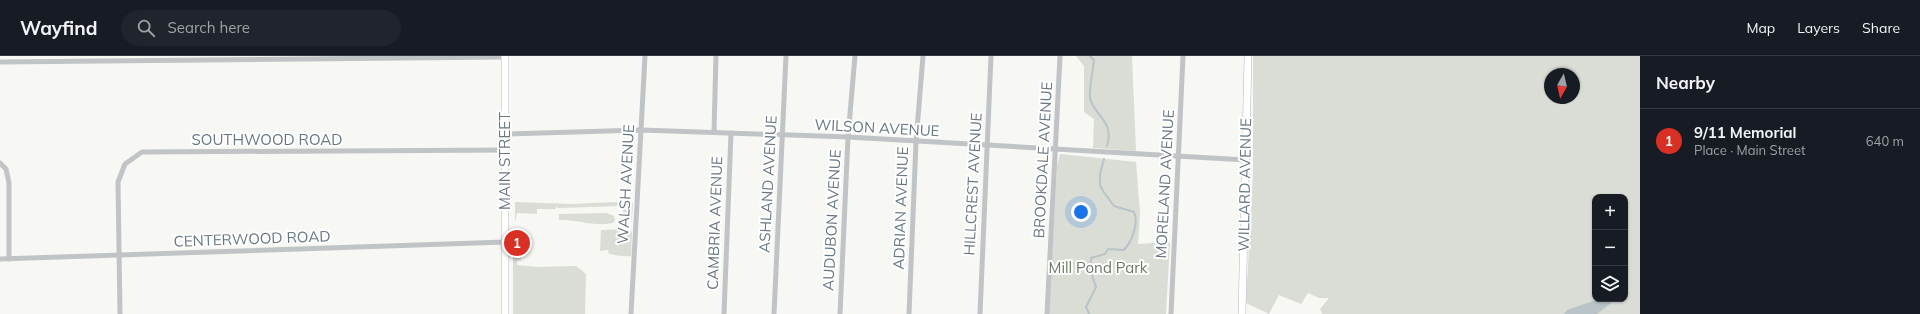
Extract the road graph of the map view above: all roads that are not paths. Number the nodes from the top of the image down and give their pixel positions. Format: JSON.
{"nodes":[{"id":1,"x":505,"y":56,"type":"edge"},
{"id":2,"x":645,"y":56,"type":"edge"},
{"id":3,"x":716,"y":56,"type":"edge"},
{"id":4,"x":786,"y":56,"type":"edge"},
{"id":5,"x":855,"y":56,"type":"edge"},
{"id":6,"x":923,"y":56,"type":"edge"},
{"id":7,"x":991,"y":56,"type":"edge"},
{"id":8,"x":1060,"y":56,"type":"edge"},
{"id":9,"x":1183,"y":56,"type":"edge"},
{"id":10,"x":1248,"y":56,"type":"edge"},
{"id":11,"x":287,"y":58,"type":"edge"},
{"id":12,"x":32,"y":59,"type":"edge"},
{"id":13,"x":0,"y":62,"type":"edge"},
{"id":14,"x":641,"y":130,"type":"junction"},
{"id":15,"x":714,"y":132,"type":"junction"},
{"id":16,"x":731,"y":133,"type":"junction"},
{"id":17,"x":506,"y":134,"type":"junction"},
{"id":18,"x":782,"y":136,"type":"junction"},
{"id":19,"x":848,"y":137,"type":"junction"},
{"id":20,"x":916,"y":142,"type":"junction"},
{"id":21,"x":987,"y":147,"type":"junction"},
{"id":22,"x":506,"y":150,"type":"junction"},
{"id":23,"x":1055,"y":150,"type":"junction"},
{"id":24,"x":1179,"y":157,"type":"junction"},
{"id":25,"x":1246,"y":160,"type":"junction"},
{"id":26,"x":0,"y":163,"type":"edge"},
{"id":27,"x":505,"y":242,"type":"junction"},
{"id":28,"x":118,"y":255,"type":"junction"},
{"id":29,"x":9,"y":258,"type":"junction"},
{"id":30,"x":0,"y":259,"type":"edge"},
{"id":31,"x":120,"y":314,"type":"edge"},
{"id":32,"x":505,"y":314,"type":"edge"},
{"id":33,"x":631,"y":314,"type":"edge"},
{"id":34,"x":724,"y":314,"type":"edge"},
{"id":35,"x":774,"y":314,"type":"edge"},
{"id":36,"x":840,"y":314,"type":"edge"},
{"id":37,"x":909,"y":314,"type":"edge"},
{"id":38,"x":980,"y":314,"type":"edge"},
{"id":39,"x":1047,"y":314,"type":"edge"},
{"id":40,"x":1171,"y":314,"type":"edge"},
{"id":41,"x":1242,"y":314,"type":"edge"}],
"edges":[{"from":1,"to":11,"type":"street"},
{"from":1,"to":17,"type":"main road","name":"MAIN STREET"},
{"from":2,"to":14,"type":"street","name":"WALSH AVENUE"},
{"from":3,"to":15,"type":"street"},
{"from":4,"to":18,"type":"street","name":"ASHLAND AVENUE"},
{"from":5,"to":19,"type":"street","name":"AUDUBON AVENUE"},
{"from":6,"to":20,"type":"street","name":"ADRIAN AVENUE"},
{"from":7,"to":21,"type":"street","name":"HILLCREST AVENUE"},
{"from":8,"to":23,"type":"street","name":"BROOKDALE AVENUE"},
{"from":9,"to":24,"type":"street","name":"MORELAND AVENUE"},
{"from":10,"to":25,"type":"main road","name":"WILLARD AVENUE"},
{"from":11,"to":12,"type":"street"},
{"from":12,"to":13,"type":"street"},
{"from":14,"to":15,"type":"street","name":"WILSON AVENUE"},
{"from":14,"to":17,"type":"street","name":"WILSON AVENUE"},
{"from":14,"to":33,"type":"street","name":"WALSH AVENUE"},
{"from":15,"to":16,"type":"street","name":"WILSON AVENUE"},
{"from":16,"to":18,"type":"street","name":"WILSON AVENUE"},
{"from":16,"to":34,"type":"street","name":"CAMBRIA AVENUE"},
{"from":17,"to":22,"type":"main road","name":"MAIN STREET"},
{"from":18,"to":19,"type":"street","name":"WILSON AVENUE"},
{"from":18,"to":35,"type":"street","name":"ASHLAND AVENUE"},
{"from":19,"to":20,"type":"street","name":"WILSON AVENUE"},
{"from":19,"to":36,"type":"street","name":"AUDUBON AVENUE"},
{"from":20,"to":21,"type":"street","name":"WILSON AVENUE"},
{"from":20,"to":37,"type":"street","name":"ADRIAN AVENUE"},
{"from":21,"to":23,"type":"street","name":"WILSON AVENUE"},
{"from":21,"to":38,"type":"street","name":"HILLCREST AVENUE"},
{"from":22,"to":27,"type":"main road","name":"MAIN STREET"},
{"from":22,"to":28,"type":"street","name":"SOUTHWOOD ROAD"},
{"from":23,"to":24,"type":"street","name":"WILSON AVENUE"},
{"from":23,"to":39,"type":"street","name":"BROOKDALE AVENUE"},
{"from":24,"to":25,"type":"street","name":"WILSON AVENUE"},
{"from":24,"to":40,"type":"street","name":"MORELAND AVENUE"},
{"from":25,"to":41,"type":"main road","name":"WILLARD AVENUE"},
{"from":26,"to":29,"type":"street"},
{"from":27,"to":28,"type":"street","name":"CENTERWOOD ROAD"},
{"from":27,"to":32,"type":"main road","name":"MAIN STREET"},
{"from":28,"to":29,"type":"street","name":"CENTERWOOD ROAD"},
{"from":28,"to":31,"type":"street","name":"SOUTHWOOD ROAD"},
{"from":29,"to":30,"type":"street","name":"CENTERWOOD ROAD"}]}
